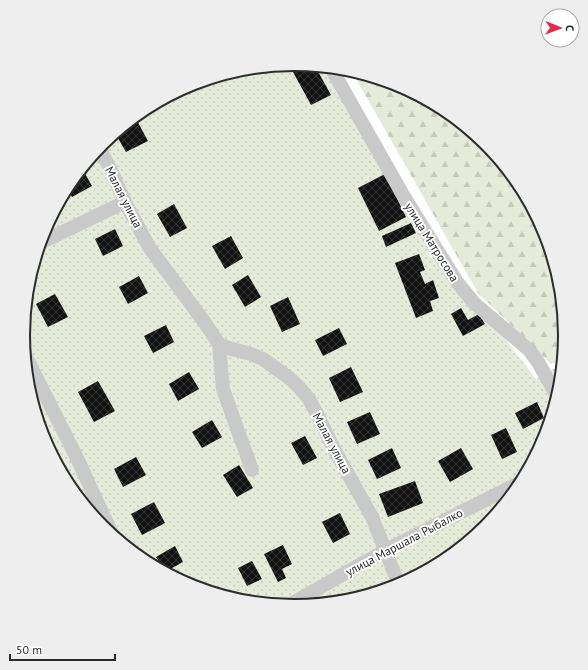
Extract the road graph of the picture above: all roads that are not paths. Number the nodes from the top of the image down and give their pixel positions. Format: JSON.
{"nodes":[{"id":1,"x":334,"y":74,"type":"edge"},
{"id":2,"x":102,"y":154,"type":"edge"},
{"id":3,"x":125,"y":202,"type":"junction"},
{"id":4,"x":48,"y":239,"type":"edge"},
{"id":5,"x":219,"y":344,"type":"junction"},
{"id":6,"x":32,"y":369,"type":"edge"},
{"id":7,"x":553,"y":388,"type":"edge"},
{"id":8,"x":252,"y":470,"type":"dead end"},
{"id":9,"x":509,"y":488,"type":"edge"},
{"id":10,"x":106,"y":521,"type":"edge"},
{"id":11,"x":386,"y":550,"type":"junction"},
{"id":12,"x":397,"y":578,"type":"edge"},
{"id":13,"x":302,"y":599,"type":"edge"}],
"edges":[{"from":1,"to":7,"type":"street","name":"улица Матросова"},
{"from":2,"to":3,"type":"street","name":"Малая улица"},
{"from":3,"to":4,"type":"street"},
{"from":3,"to":5,"type":"street","name":"Малая улица"},
{"from":5,"to":8,"type":"street","name":"Малая улица"},
{"from":5,"to":11,"type":"street","name":"Малая улица"},
{"from":6,"to":10,"type":"street"},
{"from":9,"to":11,"type":"street","name":"улица Маршала Рыбалко"},
{"from":11,"to":12,"type":"street","name":"Малая улица"},
{"from":11,"to":13,"type":"street","name":"улица Маршала Рыбалко"}]}
